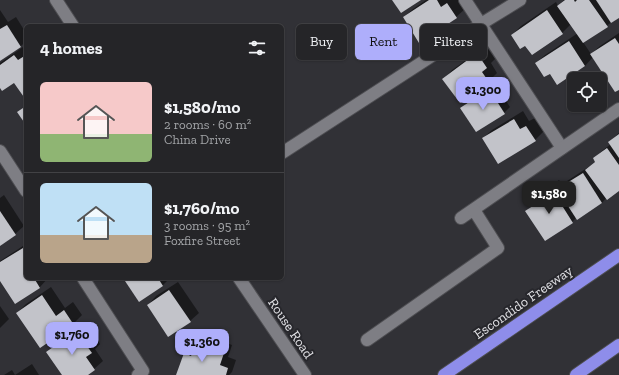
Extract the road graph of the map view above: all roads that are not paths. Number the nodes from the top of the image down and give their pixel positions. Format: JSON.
{"nodes":[{"id":1,"x":56,"y":0,"type":"edge"},
{"id":2,"x":465,"y":0,"type":"edge"},
{"id":3,"x":520,"y":0,"type":"edge"},
{"id":4,"x":72,"y":24,"type":"edge"},
{"id":5,"x":481,"y":24,"type":"joint"},
{"id":6,"x":487,"y":33,"type":"edge"},
{"id":7,"x":426,"y":60,"type":"edge"},
{"id":8,"x":619,"y":109,"type":"edge"},
{"id":9,"x":562,"y":148,"type":"junction"},
{"id":10,"x":0,"y":151,"type":"edge"},
{"id":11,"x":284,"y":152,"type":"edge"},
{"id":12,"x":24,"y":188,"type":"edge"},
{"id":13,"x":474,"y":210,"type":"junction"},
{"id":14,"x":461,"y":218,"type":"dead end"},
{"id":15,"x":619,"y":255,"type":"edge"},
{"id":16,"x":84,"y":280,"type":"edge"},
{"id":17,"x":240,"y":280,"type":"edge"},
{"id":18,"x":367,"y":340,"type":"dead end"},
{"id":19,"x":619,"y":345,"type":"edge"},
{"id":20,"x":138,"y":375,"type":"edge"},
{"id":21,"x":305,"y":375,"type":"edge"},
{"id":22,"x":444,"y":375,"type":"edge"},
{"id":23,"x":576,"y":375,"type":"edge"}],
"edges":[{"from":1,"to":4,"type":"street"},
{"from":2,"to":5,"type":"street"},
{"from":3,"to":5,"type":"street"},
{"from":6,"to":9,"type":"street"},
{"from":7,"to":11,"type":"street"},
{"from":8,"to":9,"type":"street"},
{"from":9,"to":13,"type":"street"},
{"from":10,"to":12,"type":"street"},
{"from":13,"to":14,"type":"street"},
{"from":13,"to":18,"type":"street"},
{"from":15,"to":22,"type":"highway","name":"Escondido Freeway"},
{"from":16,"to":20,"type":"street"},
{"from":17,"to":21,"type":"street","name":"Rouse Road"},
{"from":19,"to":23,"type":"highway"}]}
